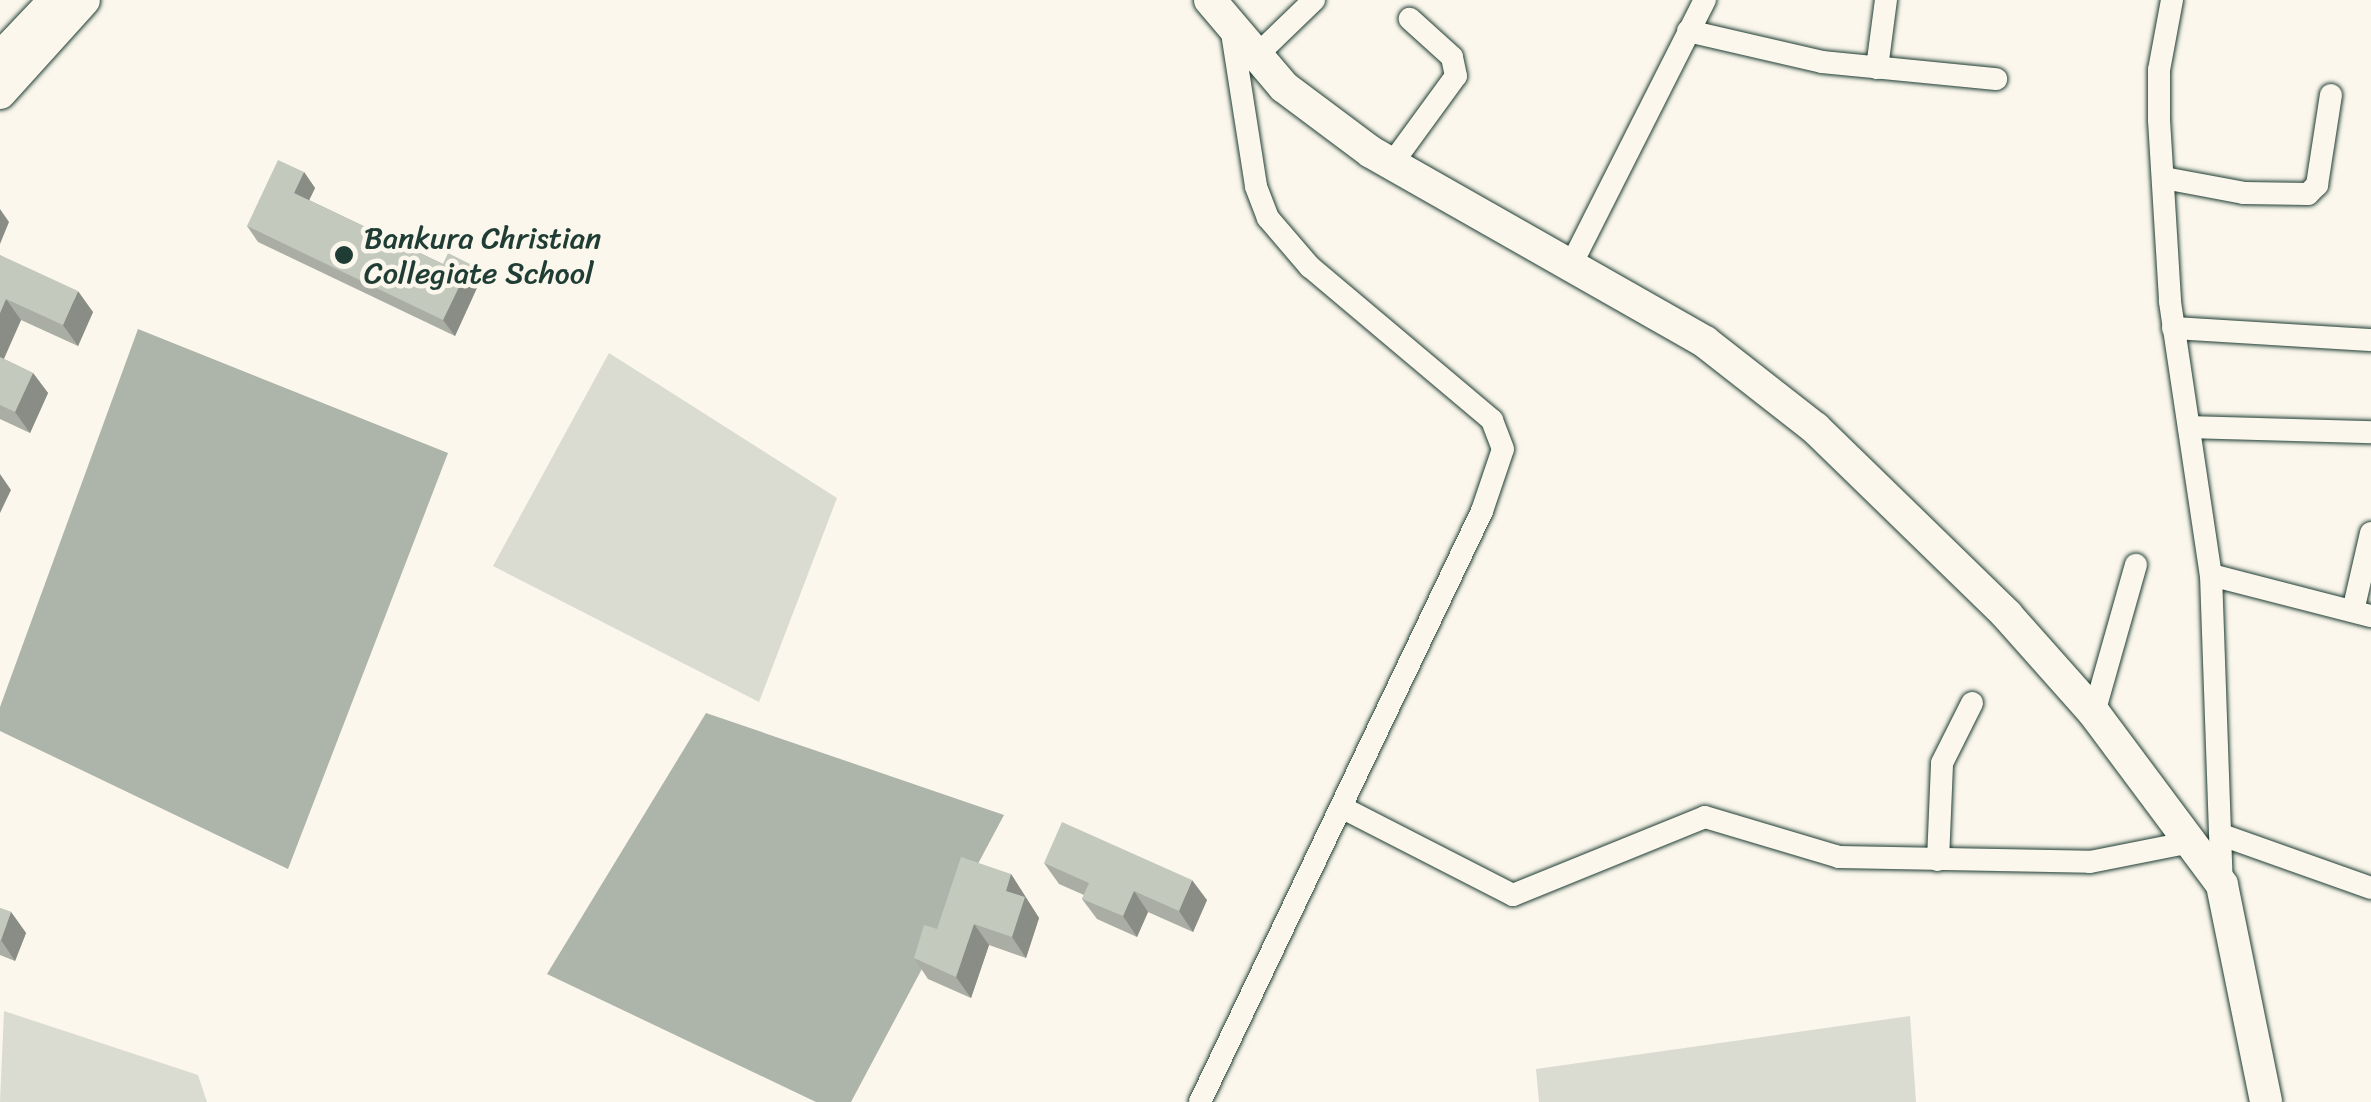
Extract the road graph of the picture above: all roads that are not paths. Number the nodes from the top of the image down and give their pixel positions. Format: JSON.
{"nodes":[{"id":1,"x":56,"y":0,"type":"edge"},
{"id":2,"x":84,"y":0,"type":"edge"},
{"id":3,"x":1210,"y":0,"type":"edge"},
{"id":4,"x":1314,"y":0,"type":"edge"},
{"id":5,"x":1705,"y":0,"type":"edge"},
{"id":6,"x":1886,"y":0,"type":"edge"},
{"id":7,"x":2172,"y":0,"type":"edge"},
{"id":8,"x":1410,"y":19,"type":"dead end"},
{"id":9,"x":1688,"y":30,"type":"junction"},
{"id":10,"x":1232,"y":32,"type":"junction"},
{"id":11,"x":1255,"y":56,"type":"junction"},
{"id":12,"x":0,"y":58,"type":"edge"},
{"id":13,"x":1877,"y":68,"type":"junction"},
{"id":14,"x":1996,"y":79,"type":"dead end"},
{"id":15,"x":0,"y":93,"type":"edge"},
{"id":16,"x":2332,"y":95,"type":"dead end"},
{"id":17,"x":1390,"y":164,"type":"junction"},
{"id":18,"x":2164,"y":178,"type":"junction"},
{"id":19,"x":1571,"y":265,"type":"junction"},
{"id":20,"x":2173,"y":328,"type":"junction"},
{"id":21,"x":2371,"y":340,"type":"edge"},
{"id":22,"x":2190,"y":427,"type":"junction"},
{"id":23,"x":2371,"y":432,"type":"edge"},
{"id":24,"x":2371,"y":534,"type":"edge"},
{"id":25,"x":2136,"y":565,"type":"dead end"},
{"id":26,"x":2211,"y":575,"type":"junction"},
{"id":27,"x":2362,"y":614,"type":"edge"},
{"id":28,"x":1972,"y":704,"type":"dead end"},
{"id":29,"x":2094,"y":714,"type":"junction"},
{"id":30,"x":1341,"y":807,"type":"junction"},
{"id":31,"x":2207,"y":838,"type":"junction"},
{"id":32,"x":1938,"y":860,"type":"junction"},
{"id":33,"x":2371,"y":888,"type":"edge"},
{"id":34,"x":1200,"y":1102,"type":"edge"},
{"id":35,"x":2266,"y":1102,"type":"edge"}],
"edges":[{"from":1,"to":12,"type":"street"},
{"from":2,"to":15,"type":"street"},
{"from":3,"to":10,"type":"street"},
{"from":4,"to":11,"type":"street"},
{"from":5,"to":9,"type":"street"},
{"from":6,"to":13,"type":"street"},
{"from":7,"to":18,"type":"street"},
{"from":8,"to":17,"type":"street"},
{"from":9,"to":13,"type":"street"},
{"from":9,"to":19,"type":"street"},
{"from":10,"to":11,"type":"street"},
{"from":10,"to":30,"type":"street"},
{"from":11,"to":17,"type":"street"},
{"from":13,"to":14,"type":"street"},
{"from":16,"to":18,"type":"street"},
{"from":17,"to":19,"type":"street"},
{"from":18,"to":20,"type":"street"},
{"from":19,"to":29,"type":"street"},
{"from":20,"to":21,"type":"street"},
{"from":20,"to":22,"type":"street"},
{"from":22,"to":23,"type":"street"},
{"from":22,"to":26,"type":"street"},
{"from":24,"to":27,"type":"street"},
{"from":25,"to":29,"type":"street"},
{"from":26,"to":27,"type":"street"},
{"from":26,"to":31,"type":"street"},
{"from":28,"to":32,"type":"street"},
{"from":29,"to":31,"type":"street"},
{"from":30,"to":32,"type":"street"},
{"from":30,"to":34,"type":"street"},
{"from":31,"to":32,"type":"street"},
{"from":31,"to":33,"type":"street"},
{"from":31,"to":35,"type":"street"}]}
